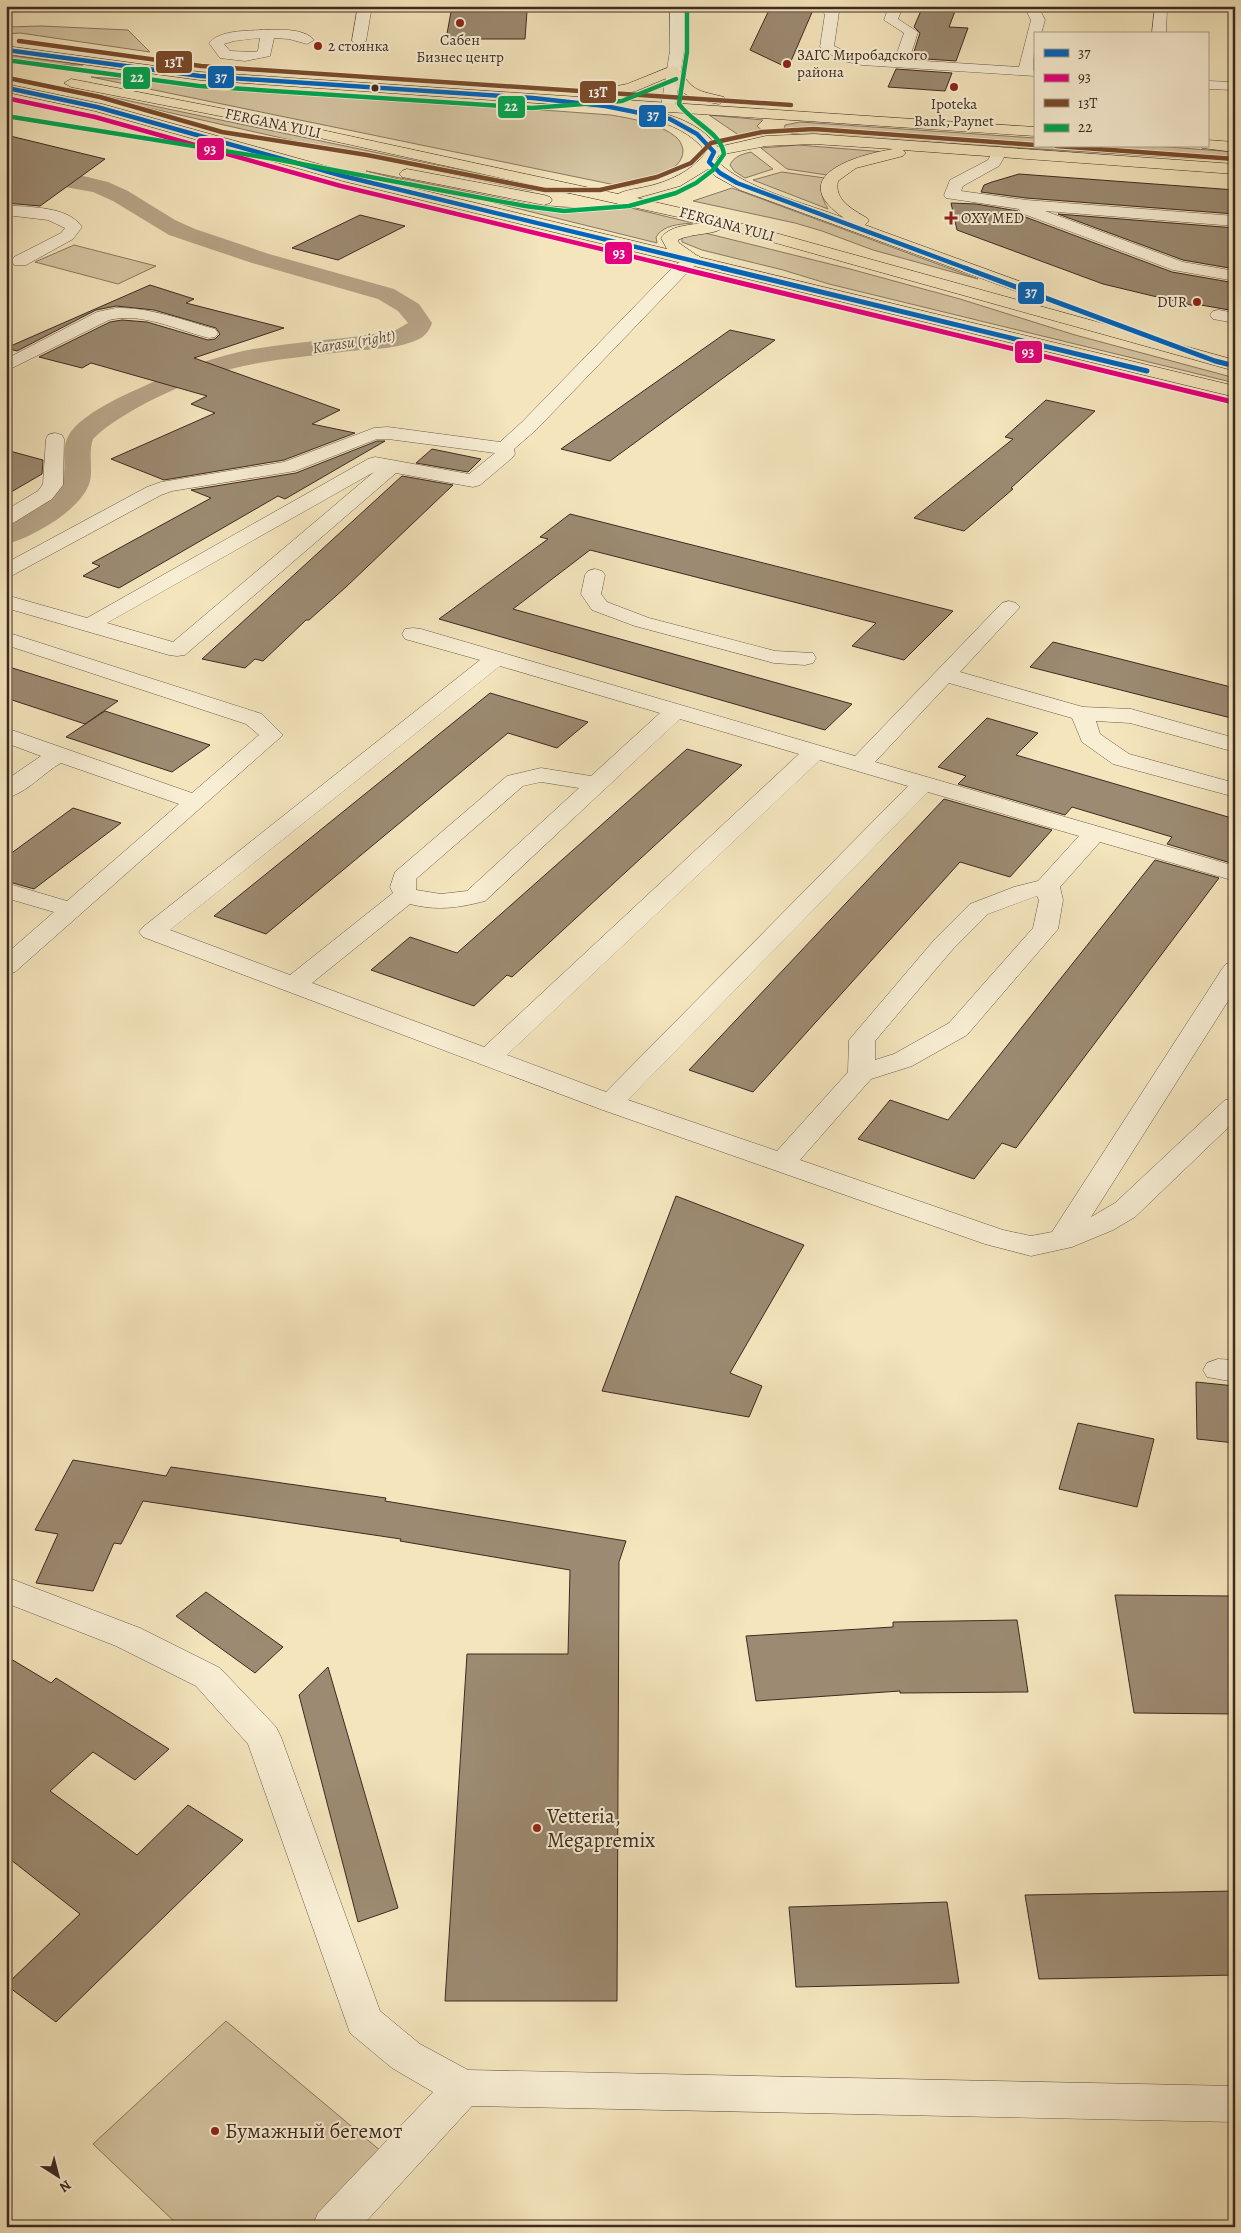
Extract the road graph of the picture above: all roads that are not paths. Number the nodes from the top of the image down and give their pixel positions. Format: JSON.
{"nodes":[{"id":1,"x":365,"y":6,"type":"edge"},
{"id":2,"x":677,"y":6,"type":"edge"},
{"id":3,"x":819,"y":6,"type":"edge"},
{"id":4,"x":896,"y":6,"type":"edge"},
{"id":5,"x":1032,"y":6,"type":"edge"},
{"id":6,"x":1160,"y":8,"type":"dead end"},
{"id":7,"x":1036,"y":32,"type":"edge"},
{"id":8,"x":1159,"y":32,"type":"edge"},
{"id":9,"x":267,"y":34,"type":"dead end"},
{"id":10,"x":307,"y":40,"type":"dead end"},
{"id":11,"x":359,"y":41,"type":"dead end"},
{"id":12,"x":1034,"y":46,"type":"edge"},
{"id":13,"x":6,"y":50,"type":"edge"},
{"id":14,"x":901,"y":64,"type":"junction"},
{"id":15,"x":6,"y":69,"type":"edge"},
{"id":16,"x":672,"y":70,"type":"junction"},
{"id":17,"x":1030,"y":72,"type":"edge"},
{"id":18,"x":35,"y":75,"type":"junction"},
{"id":19,"x":200,"y":76,"type":"junction"},
{"id":20,"x":6,"y":78,"type":"edge"},
{"id":21,"x":1208,"y":84,"type":"edge"},
{"id":22,"x":1235,"y":86,"type":"edge"},
{"id":23,"x":6,"y":88,"type":"edge"},
{"id":24,"x":32,"y":93,"type":"junction"},
{"id":25,"x":533,"y":98,"type":"junction"},
{"id":26,"x":6,"y":106,"type":"edge"},
{"id":27,"x":668,"y":107,"type":"junction"},
{"id":28,"x":800,"y":116,"type":"junction"},
{"id":29,"x":682,"y":125,"type":"junction"},
{"id":30,"x":1034,"y":132,"type":"edge"},
{"id":31,"x":814,"y":139,"type":"junction"},
{"id":32,"x":220,"y":142,"type":"junction"},
{"id":33,"x":1208,"y":145,"type":"edge"},
{"id":34,"x":1235,"y":147,"type":"edge"},
{"id":35,"x":964,"y":149,"type":"junction"},
{"id":36,"x":999,"y":152,"type":"junction"},
{"id":37,"x":712,"y":157,"type":"junction"},
{"id":38,"x":1235,"y":169,"type":"edge"},
{"id":39,"x":618,"y":197,"type":"junction"},
{"id":40,"x":1026,"y":205,"type":"junction"},
{"id":41,"x":6,"y":210,"type":"edge"},
{"id":42,"x":1235,"y":221,"type":"edge"},
{"id":43,"x":754,"y":231,"type":"junction"},
{"id":44,"x":885,"y":237,"type":"junction"},
{"id":45,"x":693,"y":260,"type":"junction"},
{"id":46,"x":20,"y":261,"type":"dead end"},
{"id":47,"x":1235,"y":276,"type":"edge"},
{"id":48,"x":209,"y":333,"type":"dead end"},
{"id":49,"x":1215,"y":361,"type":"junction"},
{"id":50,"x":6,"y":366,"type":"edge"},
{"id":51,"x":1235,"y":366,"type":"edge"},
{"id":52,"x":1235,"y":392,"type":"edge"},
{"id":53,"x":55,"y":439,"type":"dead end"},
{"id":54,"x":504,"y":448,"type":"junction"},
{"id":55,"x":392,"y":466,"type":"junction"},
{"id":56,"x":6,"y":519,"type":"edge"},
{"id":57,"x":6,"y":571,"type":"edge"},
{"id":58,"x":595,"y":575,"type":"dead end"},
{"id":59,"x":6,"y":600,"type":"edge"},
{"id":60,"x":1009,"y":607,"type":"dead end"},
{"id":61,"x":89,"y":624,"type":"junction"},
{"id":62,"x":412,"y":634,"type":"dead end"},
{"id":63,"x":6,"y":638,"type":"edge"},
{"id":64,"x":497,"y":658,"type":"junction"},
{"id":65,"x":804,"y":658,"type":"dead end"},
{"id":66,"x":947,"y":675,"type":"junction"},
{"id":67,"x":675,"y":711,"type":"junction"},
{"id":68,"x":1082,"y":714,"type":"junction"},
{"id":69,"x":6,"y":735,"type":"edge"},
{"id":70,"x":1235,"y":745,"type":"edge"},
{"id":71,"x":815,"y":752,"type":"junction"},
{"id":72,"x":60,"y":755,"type":"junction"},
{"id":73,"x":859,"y":765,"type":"junction"},
{"id":74,"x":598,"y":784,"type":"junction"},
{"id":75,"x":923,"y":784,"type":"junction"},
{"id":76,"x":1235,"y":790,"type":"edge"},
{"id":77,"x":6,"y":791,"type":"edge"},
{"id":78,"x":196,"y":802,"type":"junction"},
{"id":79,"x":1094,"y":833,"type":"junction"},
{"id":80,"x":1235,"y":874,"type":"edge"},
{"id":81,"x":1047,"y":886,"type":"junction"},
{"id":82,"x":6,"y":890,"type":"edge"},
{"id":83,"x":406,"y":895,"type":"junction"},
{"id":84,"x":72,"y":910,"type":"junction"},
{"id":85,"x":6,"y":967,"type":"edge"},
{"id":86,"x":1235,"y":969,"type":"edge"},
{"id":87,"x":294,"y":985,"type":"junction"},
{"id":88,"x":488,"y":1058,"type":"junction"},
{"id":89,"x":861,"y":1073,"type":"junction"},
{"id":90,"x":610,"y":1103,"type":"junction"},
{"id":91,"x":1235,"y":1106,"type":"edge"},
{"id":92,"x":783,"y":1162,"type":"junction"},
{"id":93,"x":1062,"y":1240,"type":"junction"},
{"id":94,"x":6,"y":1589,"type":"edge"},
{"id":95,"x":463,"y":2088,"type":"junction"},
{"id":96,"x":1235,"y":2104,"type":"edge"},
{"id":97,"x":333,"y":2227,"type":"edge"}],
"edges":[{"from":1,"to":11,"type":"street"},
{"from":2,"to":16,"type":"street"},
{"from":3,"to":14,"type":"street"},
{"from":4,"to":14,"type":"street"},
{"from":5,"to":7,"type":"street"},
{"from":6,"to":8,"type":"street"},
{"from":9,"to":10,"type":"street"},
{"from":12,"to":17,"type":"street"},
{"from":13,"to":19,"type":"main road"},
{"from":14,"to":17,"type":"street"},
{"from":15,"to":18,"type":"main road","name":"FERGANA YULI"},
{"from":16,"to":25,"type":"main road"},
{"from":16,"to":27,"type":"street"},
{"from":16,"to":28,"type":"main road"},
{"from":18,"to":19,"type":"main road"},
{"from":18,"to":20,"type":"main road"},
{"from":18,"to":24,"type":"main road"},
{"from":18,"to":39,"type":"main road","name":"FERGANA YULI"},
{"from":19,"to":25,"type":"main road"},
{"from":21,"to":22,"type":"street"},
{"from":23,"to":24,"type":"main road","name":"FERGANA YULI"},
{"from":24,"to":32,"type":"main road","name":"FERGANA YULI"},
{"from":25,"to":27,"type":"main road"},
{"from":25,"to":29,"type":"main road"},
{"from":26,"to":32,"type":"main road"},
{"from":27,"to":28,"type":"main road"},
{"from":27,"to":29,"type":"main road"},
{"from":28,"to":30,"type":"main road"},
{"from":28,"to":31,"type":"main road"},
{"from":29,"to":37,"type":"main road"},
{"from":31,"to":35,"type":"main road"},
{"from":31,"to":37,"type":"main road"},
{"from":32,"to":39,"type":"main road"},
{"from":32,"to":45,"type":"main road","name":"FERGANA YULI"},
{"from":33,"to":34,"type":"main road"},
{"from":35,"to":36,"type":"main road"},
{"from":35,"to":44,"type":"main road"},
{"from":36,"to":38,"type":"main road"},
{"from":36,"to":40,"type":"street"},
{"from":37,"to":39,"type":"main road"},
{"from":37,"to":44,"type":"main road"},
{"from":39,"to":43,"type":"main road","name":"FERGANA YULI"},
{"from":40,"to":42,"type":"street"},
{"from":40,"to":47,"type":"street"},
{"from":41,"to":46,"type":"street"},
{"from":43,"to":45,"type":"main road"},
{"from":43,"to":49,"type":"main road","name":"FERGANA YULI"},
{"from":44,"to":49,"type":"main road"},
{"from":45,"to":52,"type":"main road","name":"FERGANA YULI"},
{"from":45,"to":54,"type":"street"},
{"from":48,"to":50,"type":"street"},
{"from":49,"to":51,"type":"main road","name":"FERGANA YULI"},
{"from":53,"to":56,"type":"street"},
{"from":54,"to":55,"type":"street"},
{"from":54,"to":57,"type":"street"},
{"from":55,"to":61,"type":"street"},
{"from":55,"to":61,"type":"street"},
{"from":58,"to":65,"type":"street"},
{"from":59,"to":61,"type":"street"},
{"from":60,"to":66,"type":"street"},
{"from":62,"to":64,"type":"street"},
{"from":63,"to":78,"type":"street"},
{"from":64,"to":67,"type":"street"},
{"from":64,"to":87,"type":"street"},
{"from":66,"to":68,"type":"street"},
{"from":66,"to":73,"type":"street"},
{"from":67,"to":71,"type":"street"},
{"from":67,"to":74,"type":"street"},
{"from":68,"to":70,"type":"street"},
{"from":68,"to":76,"type":"street"},
{"from":69,"to":72,"type":"street"},
{"from":71,"to":73,"type":"street"},
{"from":71,"to":88,"type":"street"},
{"from":72,"to":77,"type":"street"},
{"from":72,"to":78,"type":"street"},
{"from":73,"to":75,"type":"street"},
{"from":74,"to":83,"type":"street"},
{"from":74,"to":83,"type":"street"},
{"from":75,"to":79,"type":"street"},
{"from":75,"to":90,"type":"street"},
{"from":78,"to":84,"type":"street"},
{"from":79,"to":80,"type":"street"},
{"from":79,"to":81,"type":"street"},
{"from":81,"to":89,"type":"street"},
{"from":81,"to":89,"type":"street"},
{"from":82,"to":84,"type":"street"},
{"from":83,"to":87,"type":"street"},
{"from":84,"to":85,"type":"street"},
{"from":86,"to":93,"type":"street"},
{"from":87,"to":88,"type":"street"},
{"from":88,"to":90,"type":"street"},
{"from":89,"to":92,"type":"street"},
{"from":90,"to":92,"type":"street"},
{"from":91,"to":93,"type":"street"},
{"from":92,"to":93,"type":"street"},
{"from":94,"to":95,"type":"street"},
{"from":95,"to":96,"type":"street"},
{"from":95,"to":97,"type":"street"}]}
